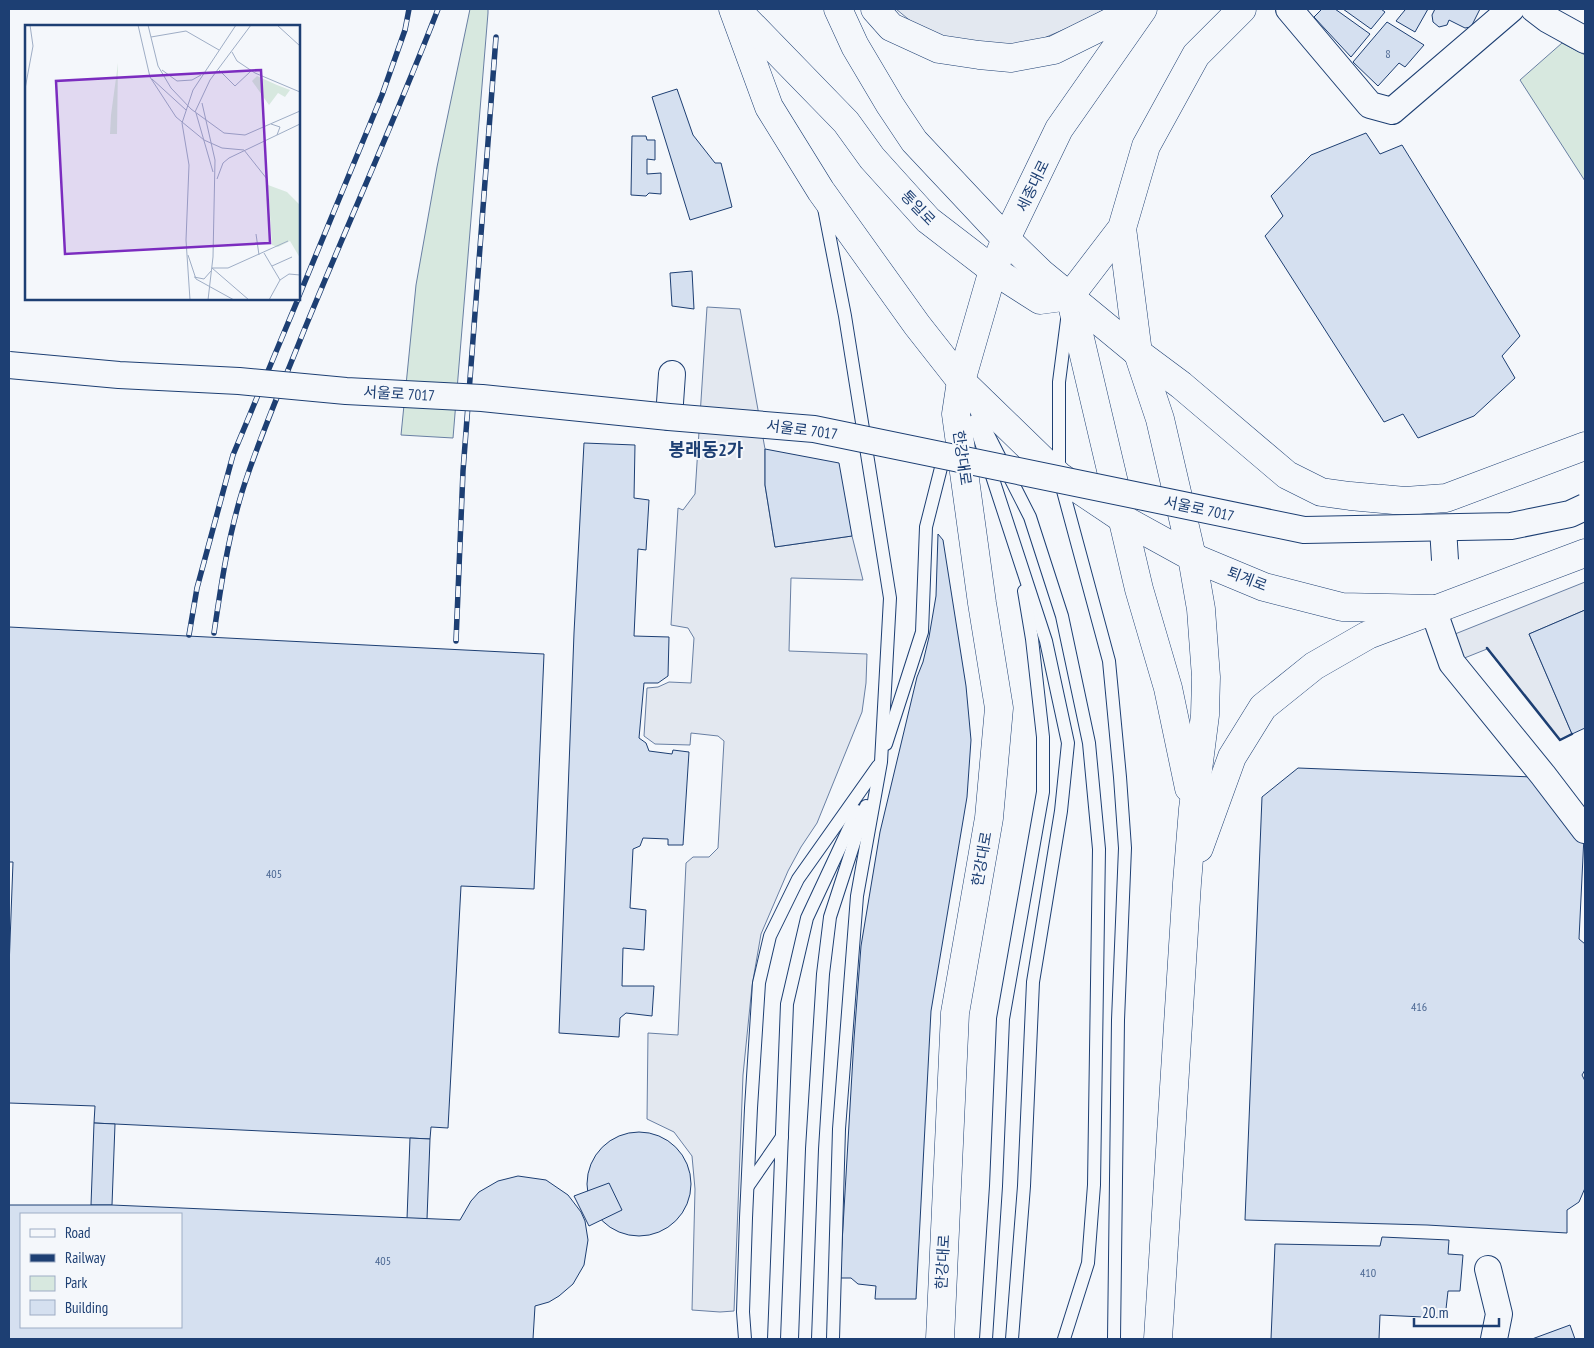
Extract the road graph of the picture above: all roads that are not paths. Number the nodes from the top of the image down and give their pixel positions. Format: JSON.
{"nodes":[{"id":1,"x":734,"y":9,"type":"edge"},
{"id":2,"x":838,"y":9,"type":"edge"},
{"id":3,"x":874,"y":9,"type":"edge"},
{"id":4,"x":1137,"y":9,"type":"edge"},
{"id":5,"x":1143,"y":9,"type":"edge"},
{"id":6,"x":1242,"y":9,"type":"edge"},
{"id":7,"x":1289,"y":9,"type":"edge"},
{"id":8,"x":1511,"y":9,"type":"edge"},
{"id":9,"x":1534,"y":9,"type":"edge"},
{"id":10,"x":1585,"y":40,"type":"edge"},
{"id":11,"x":821,"y":191,"type":"junction"},
{"id":12,"x":1122,"y":228,"type":"junction"},
{"id":13,"x":1006,"y":239,"type":"junction"},
{"id":14,"x":993,"y":270,"type":"junction"},
{"id":15,"x":1070,"y":296,"type":"junction"},
{"id":16,"x":1138,"y":353,"type":"junction"},
{"id":17,"x":9,"y":365,"type":"edge"},
{"id":18,"x":672,"y":374,"type":"dead end"},
{"id":19,"x":961,"y":381,"type":"junction"},
{"id":20,"x":956,"y":414,"type":"junction"},
{"id":21,"x":669,"y":418,"type":"junction"},
{"id":22,"x":1585,"y":446,"type":"edge"},
{"id":23,"x":1059,"y":476,"type":"junction"},
{"id":24,"x":1585,"y":507,"type":"edge"},
{"id":25,"x":1123,"y":519,"type":"junction"},
{"id":26,"x":1443,"y":528,"type":"junction"},
{"id":27,"x":1016,"y":546,"type":"junction"},
{"id":28,"x":1585,"y":553,"type":"edge"},
{"id":29,"x":1192,"y":556,"type":"junction"},
{"id":30,"x":1445,"y":560,"type":"dead end"},
{"id":31,"x":1433,"y":609,"type":"junction"},
{"id":32,"x":881,"y":762,"type":"junction"},
{"id":33,"x":1193,"y":809,"type":"junction"},
{"id":34,"x":1585,"y":830,"type":"edge"},
{"id":35,"x":1187,"y":883,"type":"junction"},
{"id":36,"x":782,"y":1137,"type":"junction"},
{"id":37,"x":748,"y":1186,"type":"junction"},
{"id":38,"x":1488,"y":1268,"type":"dead end"},
{"id":39,"x":745,"y":1339,"type":"edge"},
{"id":40,"x":774,"y":1339,"type":"edge"},
{"id":41,"x":805,"y":1339,"type":"edge"},
{"id":42,"x":833,"y":1339,"type":"edge"},
{"id":43,"x":940,"y":1339,"type":"edge"},
{"id":44,"x":986,"y":1339,"type":"edge"},
{"id":45,"x":1012,"y":1339,"type":"edge"},
{"id":46,"x":1064,"y":1339,"type":"edge"},
{"id":47,"x":1114,"y":1339,"type":"edge"},
{"id":48,"x":1158,"y":1339,"type":"edge"},
{"id":49,"x":1494,"y":1339,"type":"edge"}],
"edges":[{"from":1,"to":11,"type":"main road","name":"통일로"},
{"from":1,"to":14,"type":"main road","name":"통일로"},
{"from":2,"to":13,"type":"main road"},
{"from":3,"to":4,"type":"main road"},
{"from":5,"to":13,"type":"main road","name":"세종대로"},
{"from":6,"to":12,"type":"main road"},
{"from":7,"to":8,"type":"street"},
{"from":9,"to":10,"type":"street"},
{"from":11,"to":19,"type":"main road","name":"통일로"},
{"from":11,"to":32,"type":"lane"},
{"from":12,"to":15,"type":"main road"},
{"from":12,"to":16,"type":"main road"},
{"from":13,"to":14,"type":"main road","name":"세종대로"},
{"from":13,"to":15,"type":"main road"},
{"from":14,"to":15,"type":"main road","name":"통일로"},
{"from":14,"to":19,"type":"main road","name":"세종대로"},
{"from":15,"to":16,"type":"main road"},
{"from":15,"to":23,"type":"lane"},
{"from":15,"to":25,"type":"main road"},
{"from":16,"to":22,"type":"main road"},
{"from":16,"to":29,"type":"main road"},
{"from":17,"to":21,"type":"street","name":"서울로 7017","bridge":true},
{"from":18,"to":21,"type":"street"},
{"from":19,"to":20,"type":"main road","name":"한강대로"},
{"from":19,"to":23,"type":"main road","name":"퇴계로"},
{"from":19,"to":27,"type":"lane"},
{"from":19,"to":46,"type":"lane"},
{"from":20,"to":32,"type":"lane"},
{"from":20,"to":43,"type":"main road","name":"한강대로"},
{"from":21,"to":26,"type":"street","name":"서울로 7017","bridge":true},
{"from":23,"to":25,"type":"main road","name":"퇴계로"},
{"from":23,"to":47,"type":"lane"},
{"from":24,"to":26,"type":"street","name":"서울로 7017","bridge":true},
{"from":25,"to":29,"type":"main road","name":"퇴계로"},
{"from":25,"to":33,"type":"main road"},
{"from":26,"to":30,"type":"street","bridge":true},
{"from":27,"to":44,"type":"lane"},
{"from":27,"to":45,"type":"lane"},
{"from":28,"to":31,"type":"main road","name":"퇴계로"},
{"from":29,"to":31,"type":"main road","name":"퇴계로"},
{"from":29,"to":33,"type":"main road"},
{"from":31,"to":34,"type":"street"},
{"from":31,"to":35,"type":"main road"},
{"from":32,"to":36,"type":"lane"},
{"from":32,"to":37,"type":"lane"},
{"from":32,"to":41,"type":"lane"},
{"from":32,"to":42,"type":"lane"},
{"from":33,"to":35,"type":"main road"},
{"from":35,"to":48,"type":"main road"},
{"from":36,"to":37,"type":"lane"},
{"from":36,"to":40,"type":"lane"},
{"from":37,"to":39,"type":"lane"},
{"from":38,"to":49,"type":"street"}]}
